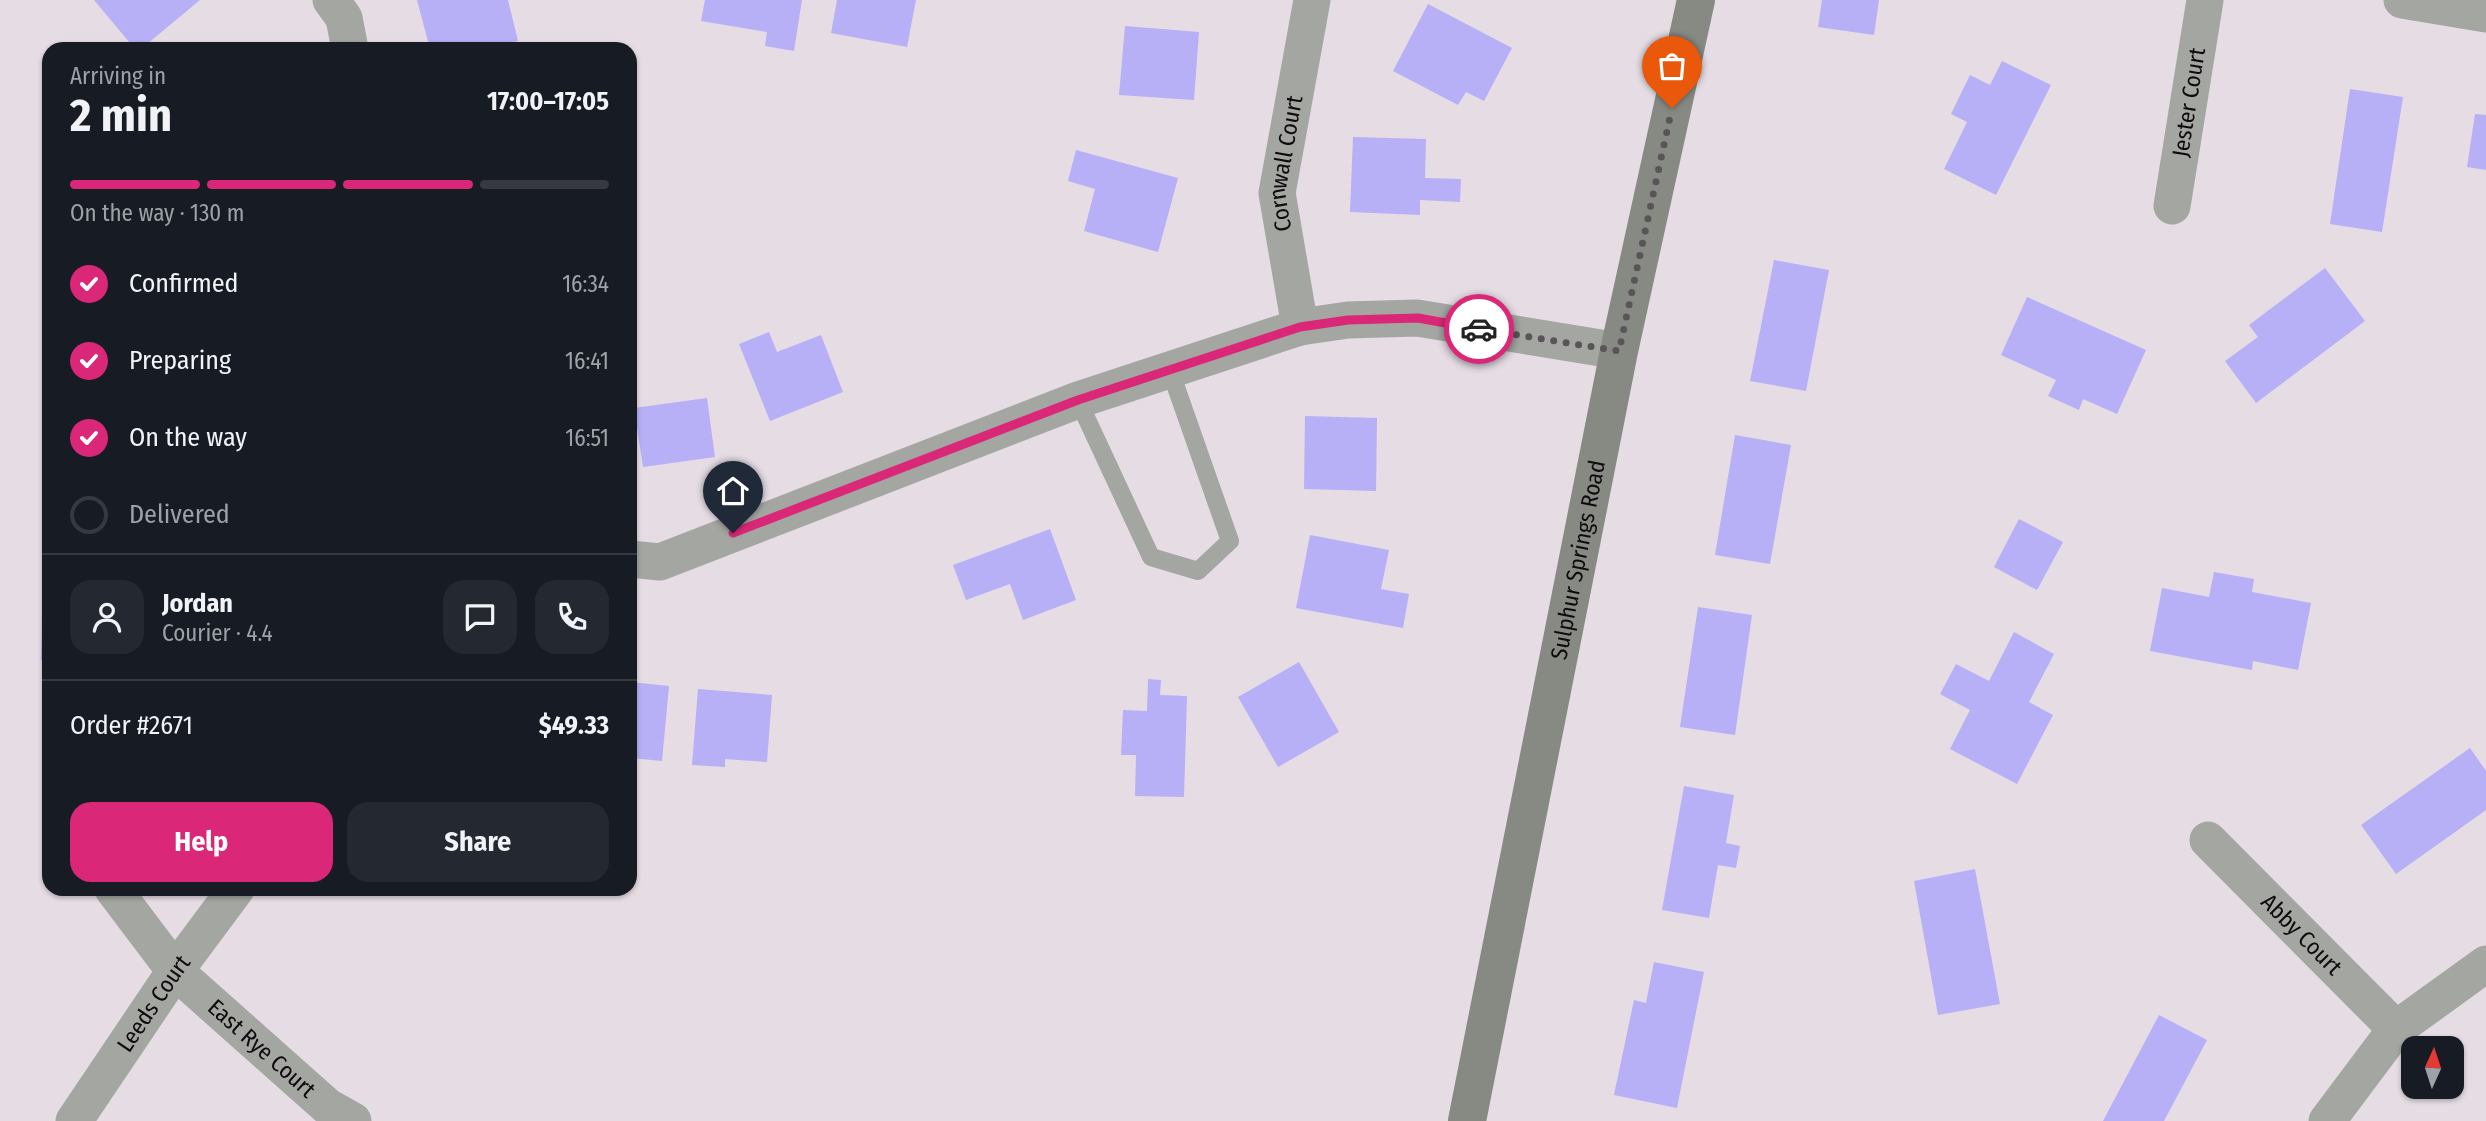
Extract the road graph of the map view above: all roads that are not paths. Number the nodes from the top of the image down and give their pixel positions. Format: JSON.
{"nodes":[{"id":1,"x":331,"y":0,"type":"edge"},
{"id":2,"x":1312,"y":0,"type":"edge"},
{"id":3,"x":1696,"y":0,"type":"edge"},
{"id":4,"x":2205,"y":0,"type":"edge"},
{"id":5,"x":2402,"y":0,"type":"edge"},
{"id":6,"x":2486,"y":14,"type":"edge"},
{"id":7,"x":349,"y":42,"type":"edge"},
{"id":8,"x":2172,"y":206,"type":"dead end"},
{"id":9,"x":1300,"y":327,"type":"junction"},
{"id":10,"x":1619,"y":351,"type":"junction"},
{"id":11,"x":1170,"y":370,"type":"junction"},
{"id":12,"x":1078,"y":400,"type":"junction"},
{"id":13,"x":637,"y":560,"type":"edge"},
{"id":14,"x":2208,"y":840,"type":"dead end"},
{"id":15,"x":118,"y":896,"type":"edge"},
{"id":16,"x":231,"y":896,"type":"edge"},
{"id":17,"x":2486,"y":964,"type":"edge"},
{"id":18,"x":176,"y":971,"type":"junction"},
{"id":19,"x":2396,"y":1029,"type":"junction"},
{"id":20,"x":74,"y":1121,"type":"edge"},
{"id":21,"x":353,"y":1121,"type":"edge"},
{"id":22,"x":1467,"y":1121,"type":"edge"},
{"id":23,"x":2327,"y":1121,"type":"edge"}],
"edges":[{"from":1,"to":7,"type":"street"},
{"from":2,"to":9,"type":"street","name":"Cornwall Court"},
{"from":3,"to":10,"type":"street","name":"Sulphur Springs Road"},
{"from":4,"to":8,"type":"street","name":"Jester Court"},
{"from":5,"to":6,"type":"street"},
{"from":9,"to":10,"type":"street"},
{"from":9,"to":11,"type":"street"},
{"from":10,"to":22,"type":"street","name":"Sulphur Springs Road"},
{"from":11,"to":12,"type":"street"},
{"from":11,"to":12,"type":"lane"},
{"from":12,"to":13,"type":"street"},
{"from":14,"to":19,"type":"street","name":"Abby Court"},
{"from":15,"to":18,"type":"street","name":"East Rye Court"},
{"from":16,"to":18,"type":"street","name":"Leeds Court"},
{"from":17,"to":19,"type":"street"},
{"from":18,"to":20,"type":"street","name":"Leeds Court"},
{"from":18,"to":21,"type":"street","name":"East Rye Court"},
{"from":19,"to":23,"type":"street"}]}
